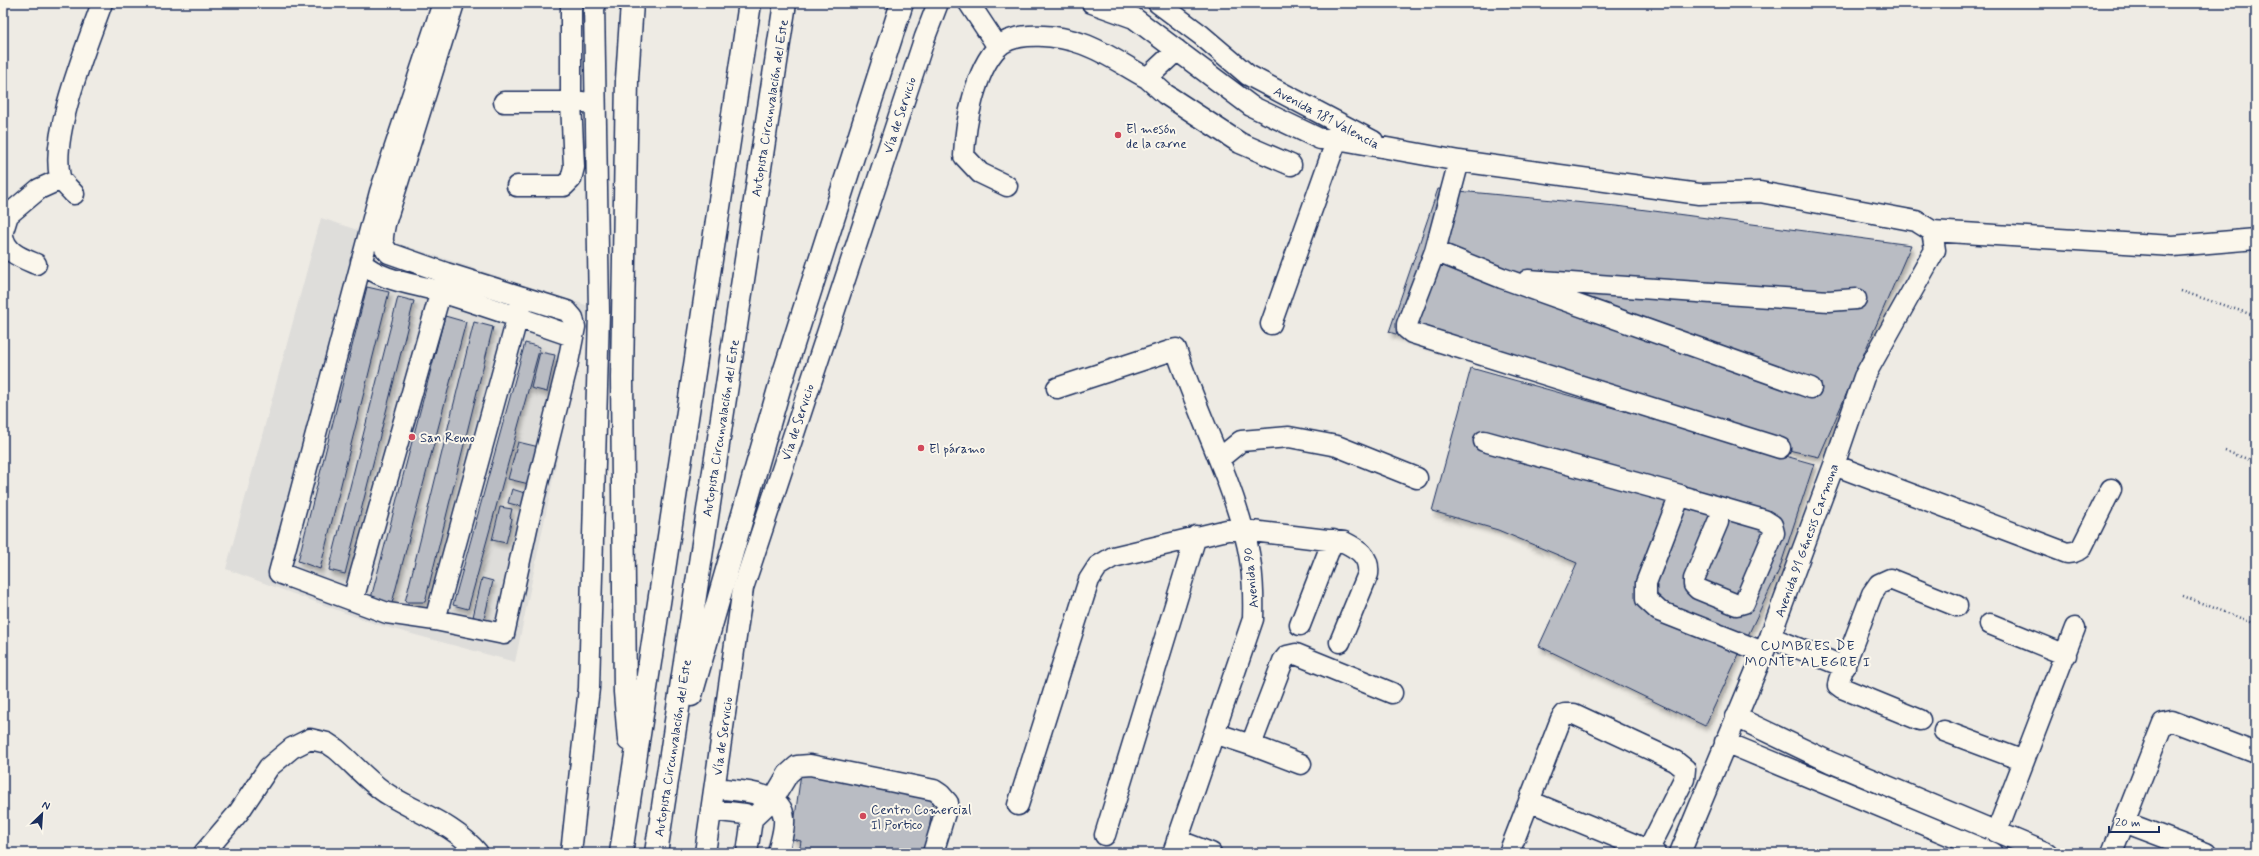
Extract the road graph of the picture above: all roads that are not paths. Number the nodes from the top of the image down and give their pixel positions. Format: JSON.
{"nodes":[{"id":1,"x":102,"y":3,"type":"edge"},
{"id":2,"x":442,"y":3,"type":"edge"},
{"id":3,"x":454,"y":3,"type":"edge"},
{"id":4,"x":571,"y":3,"type":"edge"},
{"id":5,"x":594,"y":3,"type":"edge"},
{"id":6,"x":621,"y":3,"type":"edge"},
{"id":7,"x":632,"y":3,"type":"edge"},
{"id":8,"x":902,"y":3,"type":"edge"},
{"id":9,"x":938,"y":3,"type":"edge"},
{"id":10,"x":969,"y":3,"type":"edge"},
{"id":11,"x":1158,"y":3,"type":"edge"},
{"id":12,"x":1102,"y":4,"type":"edge"},
{"id":13,"x":749,"y":9,"type":"edge"},
{"id":14,"x":784,"y":11,"type":"edge"},
{"id":15,"x":629,"y":42,"type":"junction"},
{"id":16,"x":998,"y":47,"type":"junction"},
{"id":17,"x":1177,"y":50,"type":"junction"},
{"id":18,"x":1148,"y":78,"type":"junction"},
{"id":19,"x":504,"y":102,"type":"dead end"},
{"id":20,"x":571,"y":102,"type":"junction"},
{"id":21,"x":595,"y":102,"type":"junction"},
{"id":22,"x":1338,"y":139,"type":"junction"},
{"id":23,"x":1385,"y":147,"type":"junction"},
{"id":24,"x":1459,"y":161,"type":"junction"},
{"id":25,"x":1291,"y":165,"type":"dead end"},
{"id":26,"x":60,"y":179,"type":"junction"},
{"id":27,"x":517,"y":186,"type":"dead end"},
{"id":28,"x":1007,"y":186,"type":"dead end"},
{"id":29,"x":74,"y":194,"type":"dead end"},
{"id":30,"x":3,"y":231,"type":"edge"},
{"id":31,"x":1932,"y":231,"type":"junction"},
{"id":32,"x":3,"y":236,"type":"edge"},
{"id":33,"x":2256,"y":239,"type":"edge"},
{"id":34,"x":1435,"y":251,"type":"junction"},
{"id":35,"x":389,"y":253,"type":"junction"},
{"id":36,"x":361,"y":262,"type":"junction"},
{"id":37,"x":36,"y":264,"type":"dead end"},
{"id":38,"x":381,"y":274,"type":"junction"},
{"id":39,"x":1502,"y":278,"type":"junction"},
{"id":40,"x":443,"y":282,"type":"junction"},
{"id":41,"x":523,"y":297,"type":"junction"},
{"id":42,"x":1856,"y":299,"type":"dead end"},
{"id":43,"x":516,"y":317,"type":"junction"},
{"id":44,"x":1271,"y":324,"type":"dead end"},
{"id":45,"x":572,"y":336,"type":"junction"},
{"id":46,"x":1057,"y":388,"type":"dead end"},
{"id":47,"x":1811,"y":388,"type":"dead end"},
{"id":48,"x":1484,"y":441,"type":"dead end"},
{"id":49,"x":1780,"y":448,"type":"dead end"},
{"id":50,"x":1219,"y":459,"type":"junction"},
{"id":51,"x":1834,"y":465,"type":"junction"},
{"id":52,"x":1417,"y":478,"type":"dead end"},
{"id":53,"x":2111,"y":489,"type":"dead end"},
{"id":54,"x":1681,"y":496,"type":"dead end"},
{"id":55,"x":1718,"y":522,"type":"dead end"},
{"id":56,"x":1244,"y":530,"type":"junction"},
{"id":57,"x":1196,"y":536,"type":"junction"},
{"id":58,"x":1333,"y":540,"type":"junction"},
{"id":59,"x":353,"y":600,"type":"junction"},
{"id":60,"x":1957,"y":606,"type":"dead end"},
{"id":61,"x":435,"y":620,"type":"junction"},
{"id":62,"x":1990,"y":624,"type":"dead end"},
{"id":63,"x":1300,"y":625,"type":"dead end"},
{"id":64,"x":2075,"y":628,"type":"dead end"},
{"id":65,"x":1340,"y":642,"type":"dead end"},
{"id":66,"x":1766,"y":645,"type":"junction"},
{"id":67,"x":2066,"y":655,"type":"junction"},
{"id":68,"x":1845,"y":667,"type":"junction"},
{"id":69,"x":1392,"y":693,"type":"dead end"},
{"id":70,"x":1736,"y":717,"type":"junction"},
{"id":71,"x":1920,"y":720,"type":"dead end"},
{"id":72,"x":1944,"y":731,"type":"dead end"},
{"id":73,"x":1214,"y":733,"type":"junction"},
{"id":74,"x":1726,"y":742,"type":"junction"},
{"id":75,"x":1251,"y":745,"type":"junction"},
{"id":76,"x":2256,"y":753,"type":"edge"},
{"id":77,"x":2024,"y":761,"type":"junction"},
{"id":78,"x":1301,"y":764,"type":"dead end"},
{"id":79,"x":632,"y":777,"type":"junction"},
{"id":80,"x":666,"y":780,"type":"junction"},
{"id":81,"x":715,"y":788,"type":"junction"},
{"id":82,"x":773,"y":799,"type":"junction"},
{"id":83,"x":1529,"y":800,"type":"junction"},
{"id":84,"x":1018,"y":805,"type":"dead end"},
{"id":85,"x":712,"y":810,"type":"junction"},
{"id":86,"x":752,"y":819,"type":"junction"},
{"id":87,"x":2124,"y":822,"type":"junction"},
{"id":88,"x":1996,"y":831,"type":"junction"},
{"id":89,"x":1105,"y":835,"type":"dead end"},
{"id":90,"x":1175,"y":846,"type":"edge"},
{"id":91,"x":1650,"y":852,"type":"edge"},
{"id":92,"x":204,"y":853,"type":"edge"},
{"id":93,"x":478,"y":853,"type":"edge"},
{"id":94,"x":571,"y":853,"type":"edge"},
{"id":95,"x":621,"y":853,"type":"edge"},
{"id":96,"x":656,"y":853,"type":"edge"},
{"id":97,"x":705,"y":853,"type":"edge"},
{"id":98,"x":747,"y":853,"type":"edge"},
{"id":99,"x":778,"y":853,"type":"edge"},
{"id":100,"x":933,"y":853,"type":"edge"},
{"id":101,"x":1211,"y":853,"type":"edge"},
{"id":102,"x":1509,"y":853,"type":"edge"},
{"id":103,"x":1680,"y":853,"type":"edge"},
{"id":104,"x":1992,"y":853,"type":"edge"},
{"id":105,"x":2047,"y":853,"type":"edge"},
{"id":106,"x":2112,"y":853,"type":"edge"},
{"id":107,"x":2206,"y":853,"type":"edge"}],
"edges":[{"from":1,"to":26,"type":"street"},
{"from":2,"to":36,"type":"street"},
{"from":3,"to":35,"type":"street"},
{"from":4,"to":20,"type":"street"},
{"from":5,"to":21,"type":"street"},
{"from":6,"to":15,"type":"highway"},
{"from":7,"to":15,"type":"highway"},
{"from":8,"to":80,"type":"highway"},
{"from":9,"to":81,"type":"street","name":"Vía de Servicio"},
{"from":10,"to":16,"type":"street"},
{"from":11,"to":23,"type":"street","name":"Avenida 181 Valencia"},
{"from":12,"to":17,"type":"street","name":"Avenida 181 Valencia"},
{"from":13,"to":79,"type":"highway"},
{"from":14,"to":80,"type":"highway","name":"Autopista Circunvalación del Este"},
{"from":15,"to":79,"type":"highway"},
{"from":16,"to":18,"type":"street"},
{"from":16,"to":28,"type":"street"},
{"from":17,"to":18,"type":"street"},
{"from":17,"to":22,"type":"street","name":"Avenida 181 Valencia"},
{"from":18,"to":25,"type":"street"},
{"from":19,"to":20,"type":"street"},
{"from":20,"to":21,"type":"street"},
{"from":20,"to":27,"type":"street"},
{"from":21,"to":94,"type":"street"},
{"from":22,"to":23,"type":"street","name":"Avenida 181 Valencia"},
{"from":22,"to":44,"type":"street"},
{"from":23,"to":24,"type":"street"},
{"from":24,"to":31,"type":"street"},
{"from":24,"to":34,"type":"street"},
{"from":26,"to":29,"type":"street"},
{"from":26,"to":30,"type":"street"},
{"from":31,"to":33,"type":"street"},
{"from":31,"to":51,"type":"street","name":"Avenida 91 Génesis Carmona"},
{"from":32,"to":37,"type":"street"},
{"from":34,"to":39,"type":"street"},
{"from":34,"to":49,"type":"street"},
{"from":35,"to":38,"type":"street"},
{"from":35,"to":40,"type":"street"},
{"from":36,"to":38,"type":"street"},
{"from":36,"to":59,"type":"street"},
{"from":38,"to":40,"type":"street"},
{"from":39,"to":42,"type":"street"},
{"from":39,"to":47,"type":"street"},
{"from":40,"to":41,"type":"street"},
{"from":40,"to":43,"type":"street"},
{"from":40,"to":59,"type":"street"},
{"from":41,"to":43,"type":"street"},
{"from":41,"to":45,"type":"street"},
{"from":43,"to":45,"type":"street"},
{"from":43,"to":61,"type":"street"},
{"from":45,"to":61,"type":"street"},
{"from":46,"to":50,"type":"street","name":"Avenida 90"},
{"from":48,"to":66,"type":"street"},
{"from":50,"to":52,"type":"street"},
{"from":50,"to":56,"type":"street","name":"Avenida 90"},
{"from":51,"to":53,"type":"street"},
{"from":51,"to":66,"type":"street","name":"Avenida 91 Génesis Carmona"},
{"from":54,"to":55,"type":"street"},
{"from":56,"to":57,"type":"street"},
{"from":56,"to":58,"type":"street"},
{"from":56,"to":73,"type":"street","name":"Avenida 90"},
{"from":57,"to":84,"type":"street"},
{"from":57,"to":89,"type":"street"},
{"from":58,"to":63,"type":"street"},
{"from":58,"to":65,"type":"street"},
{"from":59,"to":61,"type":"street"},
{"from":60,"to":68,"type":"street"},
{"from":62,"to":67,"type":"street"},
{"from":64,"to":67,"type":"street"},
{"from":66,"to":68,"type":"street"},
{"from":66,"to":70,"type":"street","name":"Avenida 91 Génesis Carmona"},
{"from":67,"to":77,"type":"street"},
{"from":68,"to":71,"type":"street"},
{"from":69,"to":75,"type":"street"},
{"from":70,"to":74,"type":"street","name":"Avenida 91 Génesis Carmona"},
{"from":70,"to":88,"type":"street"},
{"from":72,"to":77,"type":"street"},
{"from":73,"to":75,"type":"street"},
{"from":73,"to":90,"type":"street","name":"Avenida 90"},
{"from":74,"to":103,"type":"street","name":"Avenida 91 Génesis Carmona"},
{"from":74,"to":104,"type":"street"},
{"from":75,"to":78,"type":"street"},
{"from":76,"to":87,"type":"street"},
{"from":77,"to":88,"type":"street"},
{"from":79,"to":95,"type":"highway"},
{"from":80,"to":96,"type":"highway","name":"Autopista Circunvalación del Este"},
{"from":81,"to":82,"type":"street"},
{"from":81,"to":85,"type":"street","name":"Vía de Servicio"},
{"from":82,"to":86,"type":"street"},
{"from":82,"to":99,"type":"street"},
{"from":82,"to":100,"type":"street"},
{"from":83,"to":91,"type":"street"},
{"from":83,"to":91,"type":"street"},
{"from":83,"to":102,"type":"street"},
{"from":85,"to":86,"type":"street"},
{"from":85,"to":97,"type":"street","name":"Vía de Servicio"},
{"from":86,"to":98,"type":"street"},
{"from":87,"to":106,"type":"street"},
{"from":87,"to":107,"type":"street"},
{"from":88,"to":105,"type":"street"},
{"from":90,"to":101,"type":"street"},
{"from":92,"to":93,"type":"street"}]}
